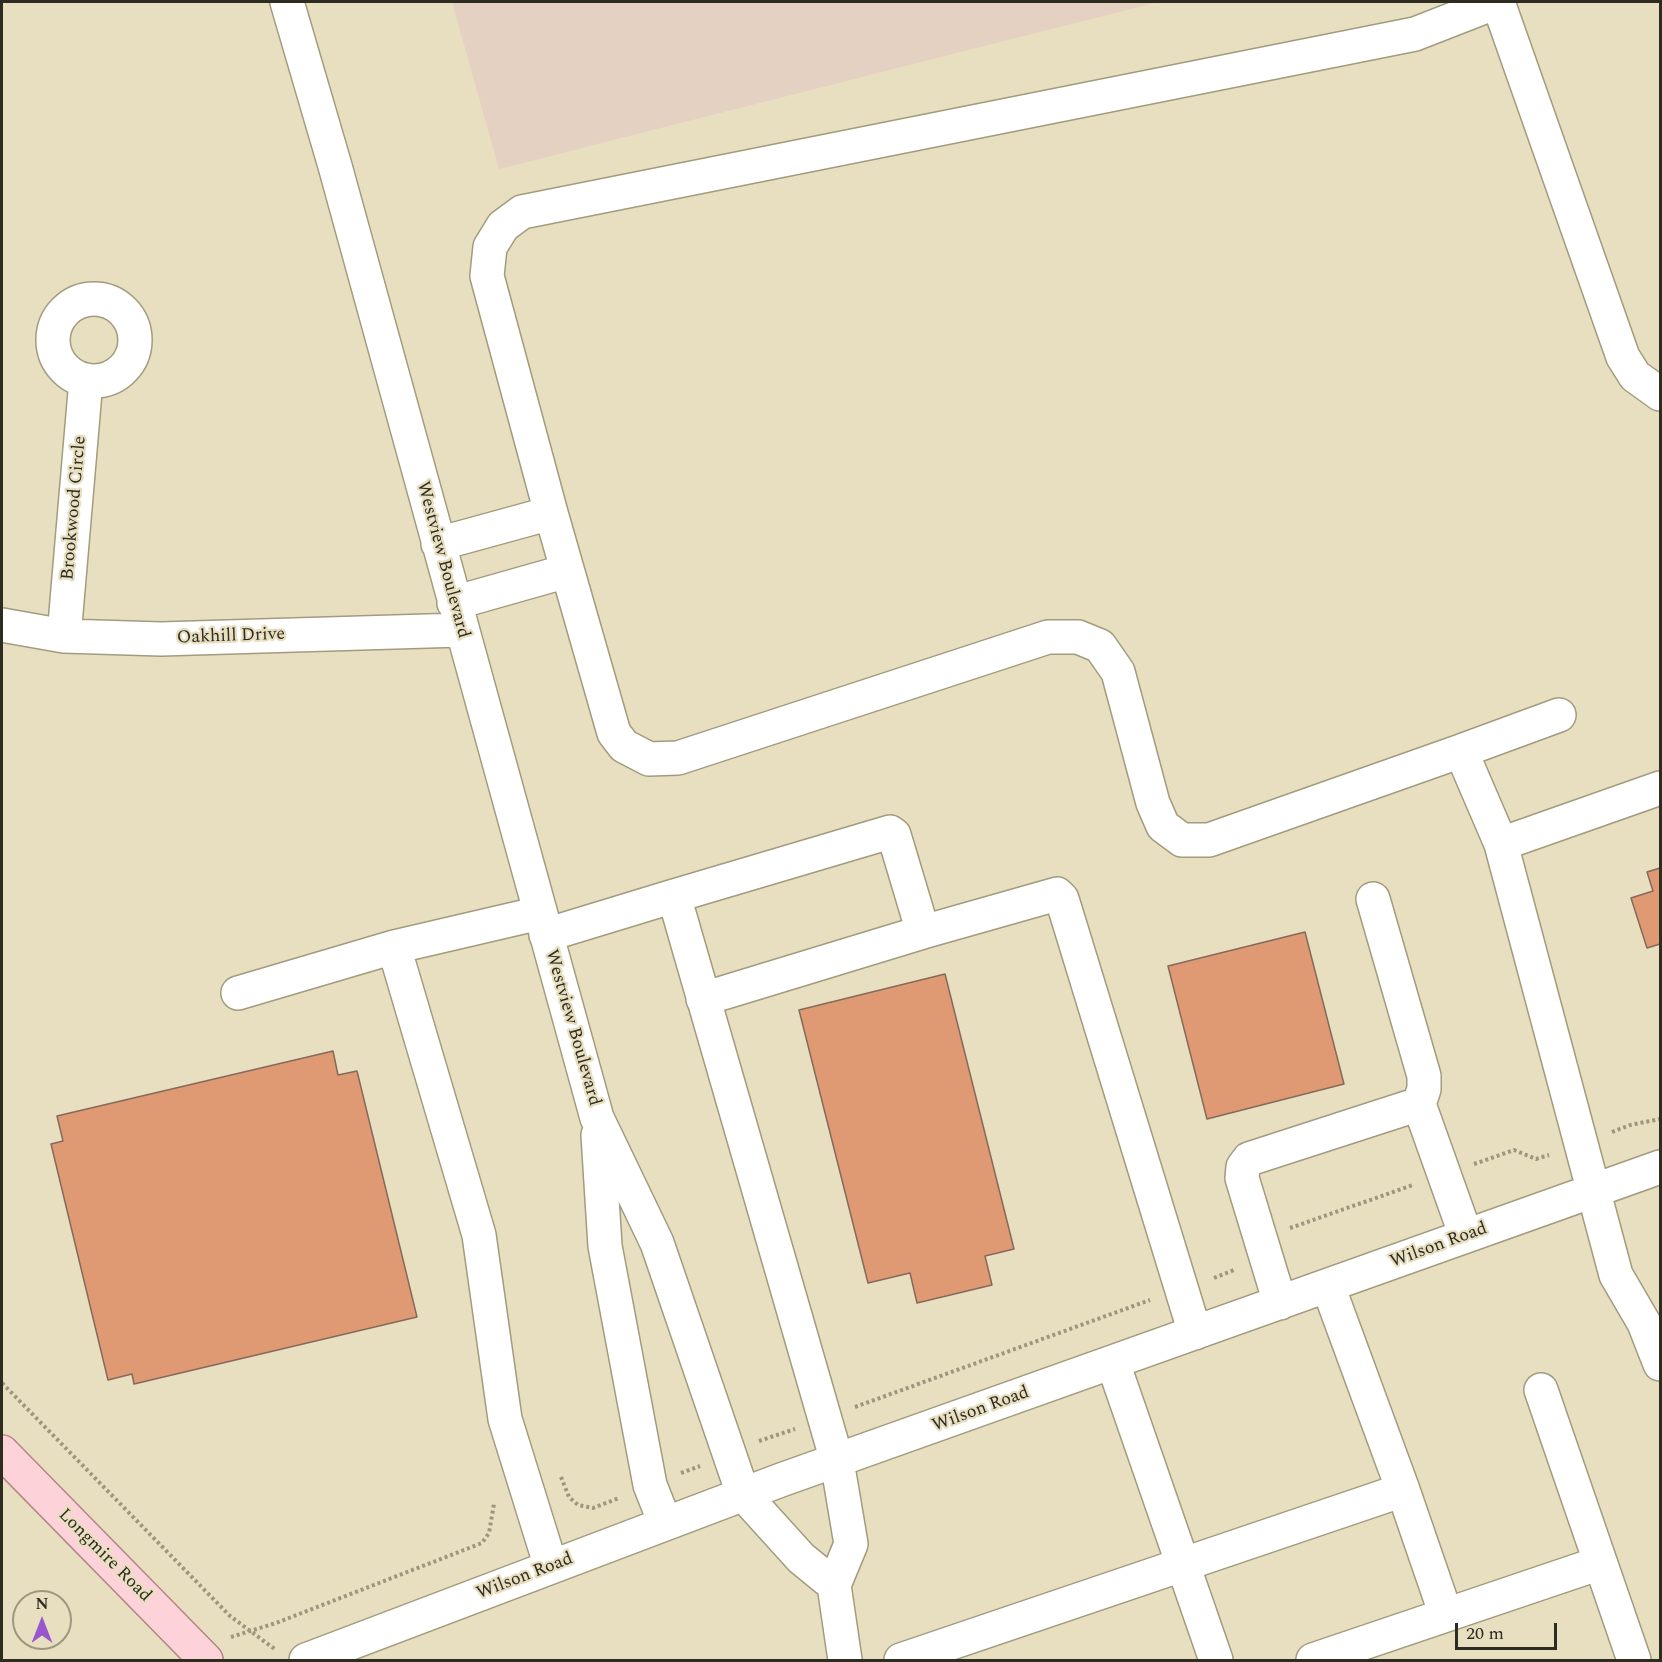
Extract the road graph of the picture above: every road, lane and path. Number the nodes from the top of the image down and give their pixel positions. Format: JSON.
{"nodes":[{"id":1,"x":287,"y":2,"type":"edge"},
{"id":2,"x":1498,"y":2,"type":"edge"},
{"id":3,"x":86,"y":380,"type":"dead end"},
{"id":4,"x":1660,"y":394,"type":"edge"},
{"id":5,"x":551,"y":513,"type":"junction"},
{"id":6,"x":438,"y":544,"type":"junction"},
{"id":7,"x":567,"y":571,"type":"junction"},
{"id":8,"x":458,"y":617,"type":"junction"},
{"id":9,"x":2,"y":625,"type":"edge"},
{"id":10,"x":64,"y":636,"type":"junction"},
{"id":11,"x":1559,"y":715,"type":"dead end"},
{"id":12,"x":1461,"y":752,"type":"junction"},
{"id":13,"x":1660,"y":788,"type":"edge"},
{"id":14,"x":1501,"y":844,"type":"junction"},
{"id":15,"x":674,"y":896,"type":"junction"},
{"id":16,"x":1373,"y":899,"type":"dead end"},
{"id":17,"x":543,"y":924,"type":"junction"},
{"id":18,"x":923,"y":932,"type":"junction"},
{"id":19,"x":394,"y":947,"type":"junction"},
{"id":20,"x":238,"y":993,"type":"dead end"},
{"id":21,"x":703,"y":999,"type":"junction"},
{"id":22,"x":1419,"y":1104,"type":"junction"},
{"id":23,"x":597,"y":1118,"type":"junction"},
{"id":24,"x":1660,"y":1119,"type":"edge"},
{"id":25,"x":1580,"y":1145,"type":"junction"},
{"id":26,"x":1660,"y":1167,"type":"edge"},
{"id":27,"x":1444,"y":1174,"type":"junction"},
{"id":28,"x":1592,"y":1191,"type":"junction"},
{"id":29,"x":1466,"y":1236,"type":"junction"},
{"id":30,"x":1260,"y":1238,"type":"junction"},
{"id":31,"x":1328,"y":1286,"type":"junction"},
{"id":32,"x":1181,"y":1289,"type":"junction"},
{"id":33,"x":1280,"y":1303,"type":"junction"},
{"id":34,"x":1653,"y":1324,"type":"edge"},
{"id":35,"x":1195,"y":1333,"type":"junction"},
{"id":36,"x":1113,"y":1363,"type":"junction"},
{"id":37,"x":1660,"y":1364,"type":"edge"},
{"id":38,"x":2,"y":1383,"type":"edge"},
{"id":39,"x":1541,"y":1390,"type":"dead end"},
{"id":40,"x":825,"y":1419,"type":"junction"},
{"id":41,"x":2,"y":1452,"type":"edge"},
{"id":42,"x":731,"y":1453,"type":"junction"},
{"id":43,"x":837,"y":1461,"type":"junction"},
{"id":44,"x":523,"y":1481,"type":"junction"},
{"id":45,"x":650,"y":1485,"type":"junction"},
{"id":46,"x":1403,"y":1490,"type":"junction"},
{"id":47,"x":743,"y":1494,"type":"junction"},
{"id":48,"x":665,"y":1523,"type":"junction"},
{"id":49,"x":1600,"y":1563,"type":"junction"},
{"id":50,"x":1182,"y":1564,"type":"junction"},
{"id":51,"x":551,"y":1567,"type":"junction"},
{"id":52,"x":834,"y":1585,"type":"junction"},
{"id":53,"x":1446,"y":1615,"type":"junction"},
{"id":54,"x":250,"y":1629,"type":"junction"},
{"id":55,"x":294,"y":1657,"type":"edge"},
{"id":56,"x":206,"y":1660,"type":"edge"},
{"id":57,"x":845,"y":1660,"type":"edge"},
{"id":58,"x":901,"y":1660,"type":"edge"},
{"id":59,"x":1216,"y":1660,"type":"edge"},
{"id":60,"x":1313,"y":1660,"type":"edge"},
{"id":61,"x":1634,"y":1660,"type":"edge"}],
"edges":[{"from":1,"to":6,"type":"street","name":"Westview Boulevard"},
{"from":2,"to":4,"type":"street"},
{"from":2,"to":5,"type":"street"},
{"from":3,"to":10,"type":"street","name":"Brookwood Circle"},
{"from":5,"to":6,"type":"street"},
{"from":5,"to":7,"type":"street"},
{"from":6,"to":8,"type":"street","name":"Westview Boulevard"},
{"from":7,"to":8,"type":"street","name":"Oakhill Drive"},
{"from":7,"to":12,"type":"street"},
{"from":8,"to":10,"type":"street","name":"Oakhill Drive"},
{"from":8,"to":17,"type":"street","name":"Westview Boulevard"},
{"from":9,"to":10,"type":"street","name":"Oakhill Drive"},
{"from":11,"to":12,"type":"street"},
{"from":12,"to":14,"type":"street"},
{"from":13,"to":14,"type":"street"},
{"from":14,"to":25,"type":"street"},
{"from":15,"to":17,"type":"street"},
{"from":15,"to":18,"type":"street"},
{"from":15,"to":21,"type":"street"},
{"from":16,"to":22,"type":"street"},
{"from":17,"to":19,"type":"street"},
{"from":17,"to":23,"type":"street","name":"Westview Boulevard"},
{"from":18,"to":21,"type":"street"},
{"from":18,"to":32,"type":"street"},
{"from":19,"to":20,"type":"street"},
{"from":19,"to":44,"type":"street"},
{"from":21,"to":40,"type":"street"},
{"from":22,"to":27,"type":"street"},
{"from":22,"to":30,"type":"street"},
{"from":23,"to":42,"type":"street","name":"Westview Boulevard"},
{"from":23,"to":45,"type":"street","name":"Westview Boulevard"},
{"from":24,"to":25,"type":"path"},
{"from":25,"to":27,"type":"path"},
{"from":25,"to":28,"type":"street"},
{"from":26,"to":28,"type":"street","name":"Wilson Road"},
{"from":27,"to":29,"type":"street"},
{"from":27,"to":30,"type":"path"},
{"from":28,"to":29,"type":"street","name":"Wilson Road"},
{"from":28,"to":34,"type":"street"},
{"from":29,"to":31,"type":"street","name":"Wilson Road"},
{"from":30,"to":32,"type":"path"},
{"from":30,"to":33,"type":"street"},
{"from":31,"to":33,"type":"street","name":"Wilson Road"},
{"from":31,"to":46,"type":"street"},
{"from":32,"to":35,"type":"street"},
{"from":32,"to":40,"type":"path"},
{"from":33,"to":35,"type":"street","name":"Wilson Road"},
{"from":34,"to":37,"type":"street"},
{"from":35,"to":36,"type":"street","name":"Wilson Road"},
{"from":36,"to":43,"type":"street","name":"Wilson Road"},
{"from":36,"to":50,"type":"street"},
{"from":38,"to":54,"type":"path"},
{"from":39,"to":49,"type":"street"},
{"from":40,"to":42,"type":"path"},
{"from":40,"to":43,"type":"street"},
{"from":41,"to":56,"type":"main road","name":"Longmire Road"},
{"from":42,"to":45,"type":"path"},
{"from":42,"to":47,"type":"street","name":"Westview Boulevard"},
{"from":43,"to":47,"type":"street","name":"Wilson Road"},
{"from":43,"to":52,"type":"street"},
{"from":44,"to":45,"type":"path"},
{"from":44,"to":51,"type":"street"},
{"from":44,"to":54,"type":"path"},
{"from":45,"to":48,"type":"street","name":"Westview Boulevard"},
{"from":46,"to":50,"type":"street"},
{"from":46,"to":53,"type":"street"},
{"from":47,"to":48,"type":"street","name":"Wilson Road"},
{"from":47,"to":52,"type":"street"},
{"from":48,"to":51,"type":"street","name":"Wilson Road"},
{"from":49,"to":53,"type":"street"},
{"from":49,"to":61,"type":"street"},
{"from":50,"to":58,"type":"street"},
{"from":50,"to":59,"type":"street"},
{"from":51,"to":55,"type":"street","name":"Wilson Road"},
{"from":52,"to":57,"type":"street"},
{"from":53,"to":60,"type":"street"},
{"from":54,"to":55,"type":"path"}]}
